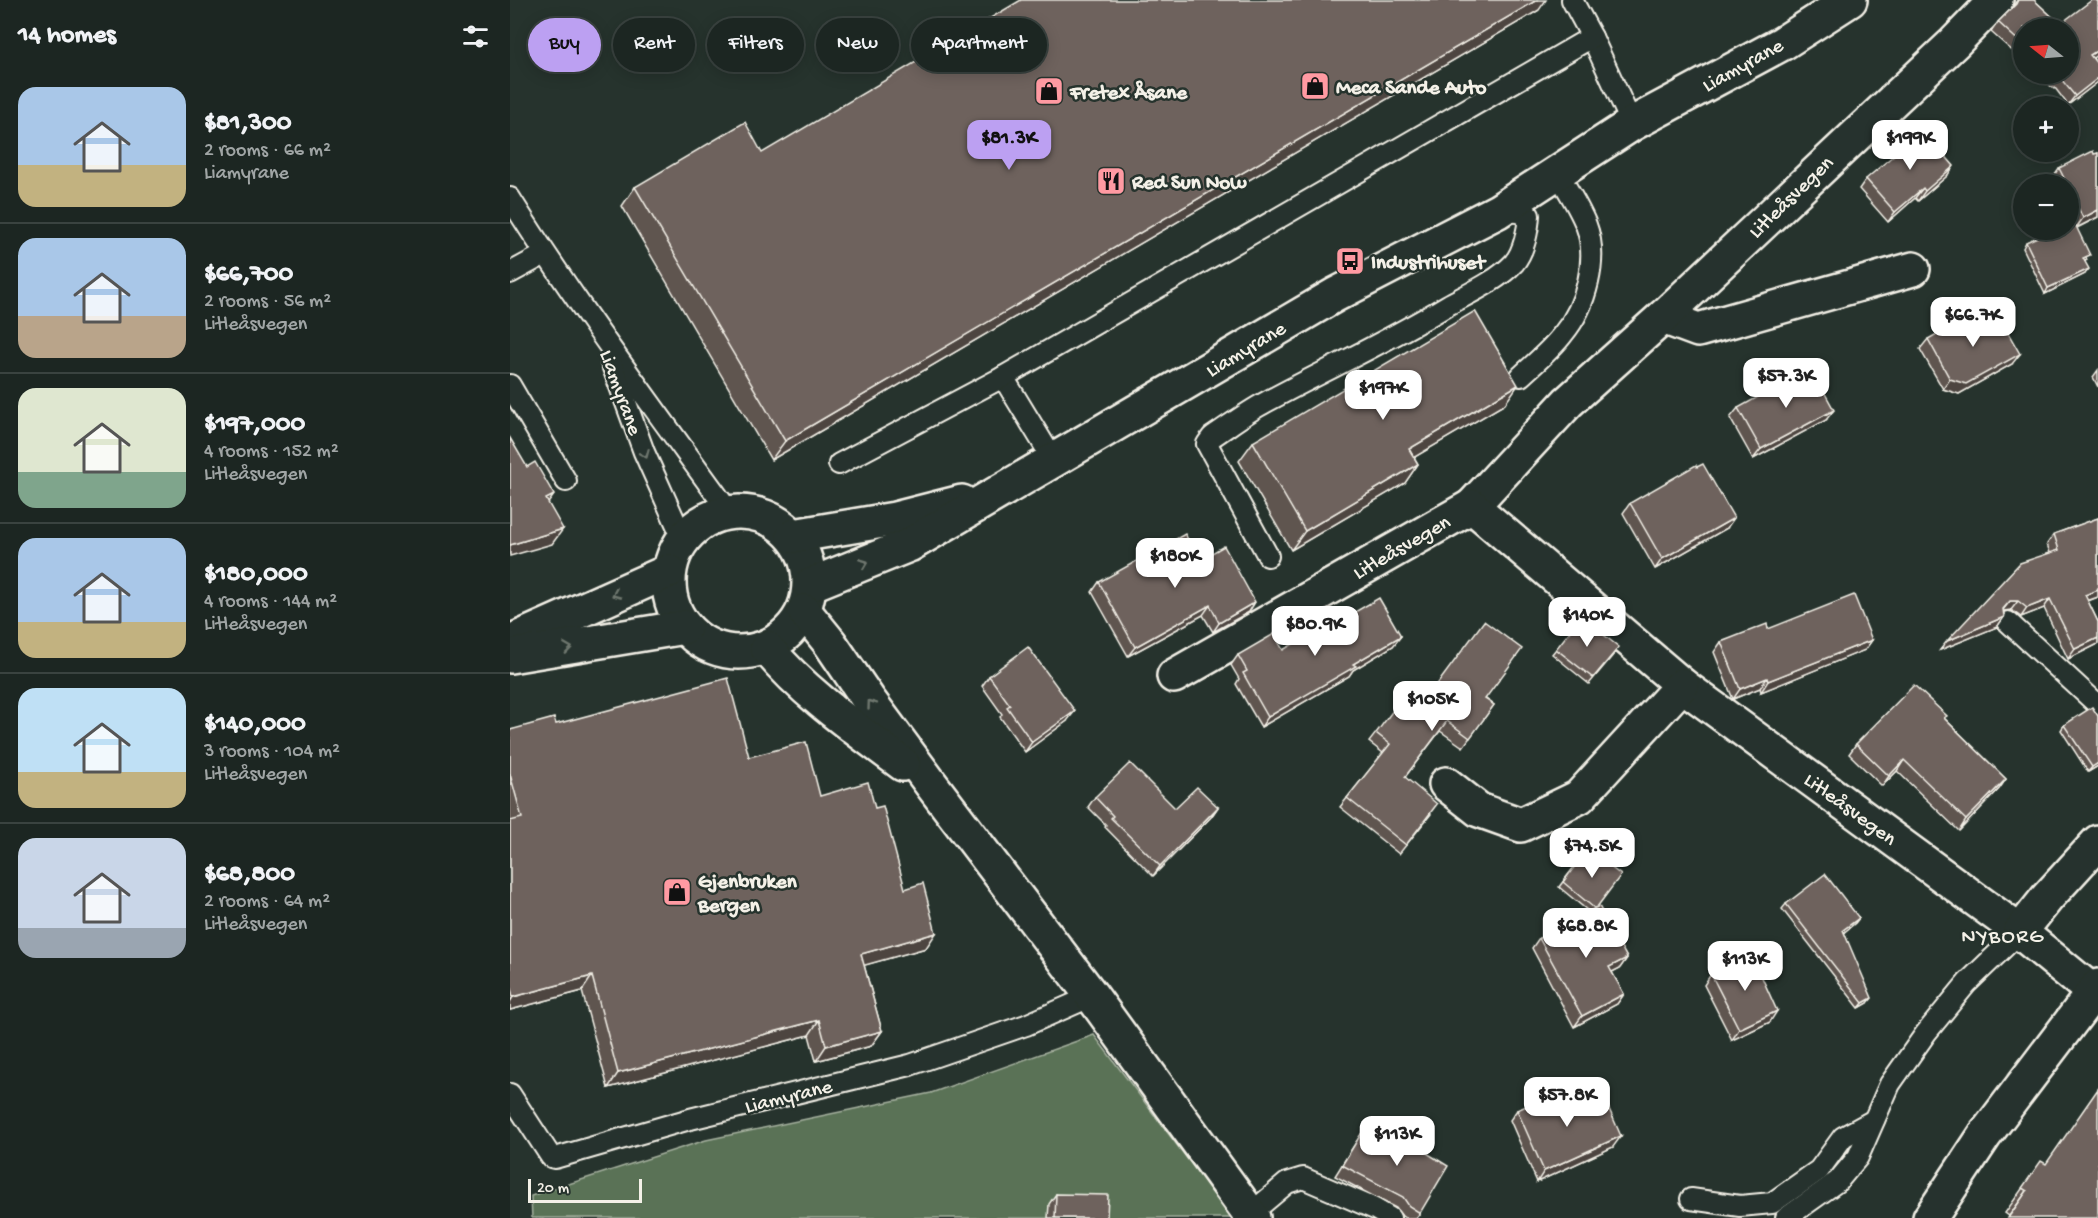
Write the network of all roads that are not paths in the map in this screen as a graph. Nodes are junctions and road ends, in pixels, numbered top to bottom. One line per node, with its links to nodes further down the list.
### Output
1 (1572, 0): 4 (lane)
2 (1850, 0): 5 (street, Liamyrane)
3 (1996, 0): 12 (street, Litleåsvegen)
4 (1592, 38): 5 (lane); 15 (lane)
5 (1632, 124): 6 (street, Liamyrane)
6 (1557, 172): 8 (street, Liamyrane); 14 (lane)
7 (510, 198): 9 (lane)
8 (1498, 211): 17 (street, Liamyrane); 25 (lane)
9 (544, 254): 11 (lane); 13 (lane)
10 (1912, 269): 12 (street)
11 (510, 273)
12 (1663, 317): 21 (street, Litleåsvegen)
13 (603, 340): 22 (lane, Liamyrane); 24 (lane, Liamyrane, one-way to 24)
14 (1521, 376)
15 (1003, 377): 17 (lane); 18 (lane)
16 (510, 385): 19 (lane)
17 (1054, 461): 20 (street, Liamyrane)
18 (839, 464)
19 (566, 481)
20 (997, 494): 23 (street, Liamyrane); 27 (street, Liamyrane, one-way to 20)
21 (1472, 506): 33 (street, Litleåsvegen); 34 (street, Litleåsvegen)
22 (729, 512): 23 (street); 24 (street)
23 (793, 536): 27 (street)
24 (683, 539): 26 (street)
25 (1268, 556)
26 (669, 572): 29 (street); 30 (street, one-way to 30)
27 (807, 598): 31 (street); 36 (street, one-way to 27)
28 (2008, 622): 35 (lane)
29 (685, 627): 31 (street); 32 (street, one-way to 29)
30 (510, 642)
31 (766, 648): 36 (street)
32 (510, 656)
33 (1174, 676)
34 (1682, 685): 37 (street); 39 (street, Litleåsvegen)
35 (2098, 705)
36 (931, 784): 41 (street)
37 (1446, 784)
38 (2098, 842): 39 (street)
39 (2020, 932): 40 (street, Litleåsvegen); 43 (lane)
40 (2096, 992): 48 (street, Litleåsvegen)
41 (1092, 996): 42 (lane, Liamyrane); 45 (street)
42 (510, 1094)
43 (1874, 1120): 44 (lane); 47 (lane)
44 (1691, 1199)
45 (1251, 1216): 46 (lane)
46 (1390, 1218)
47 (1786, 1218)
48 (1930, 1218)

